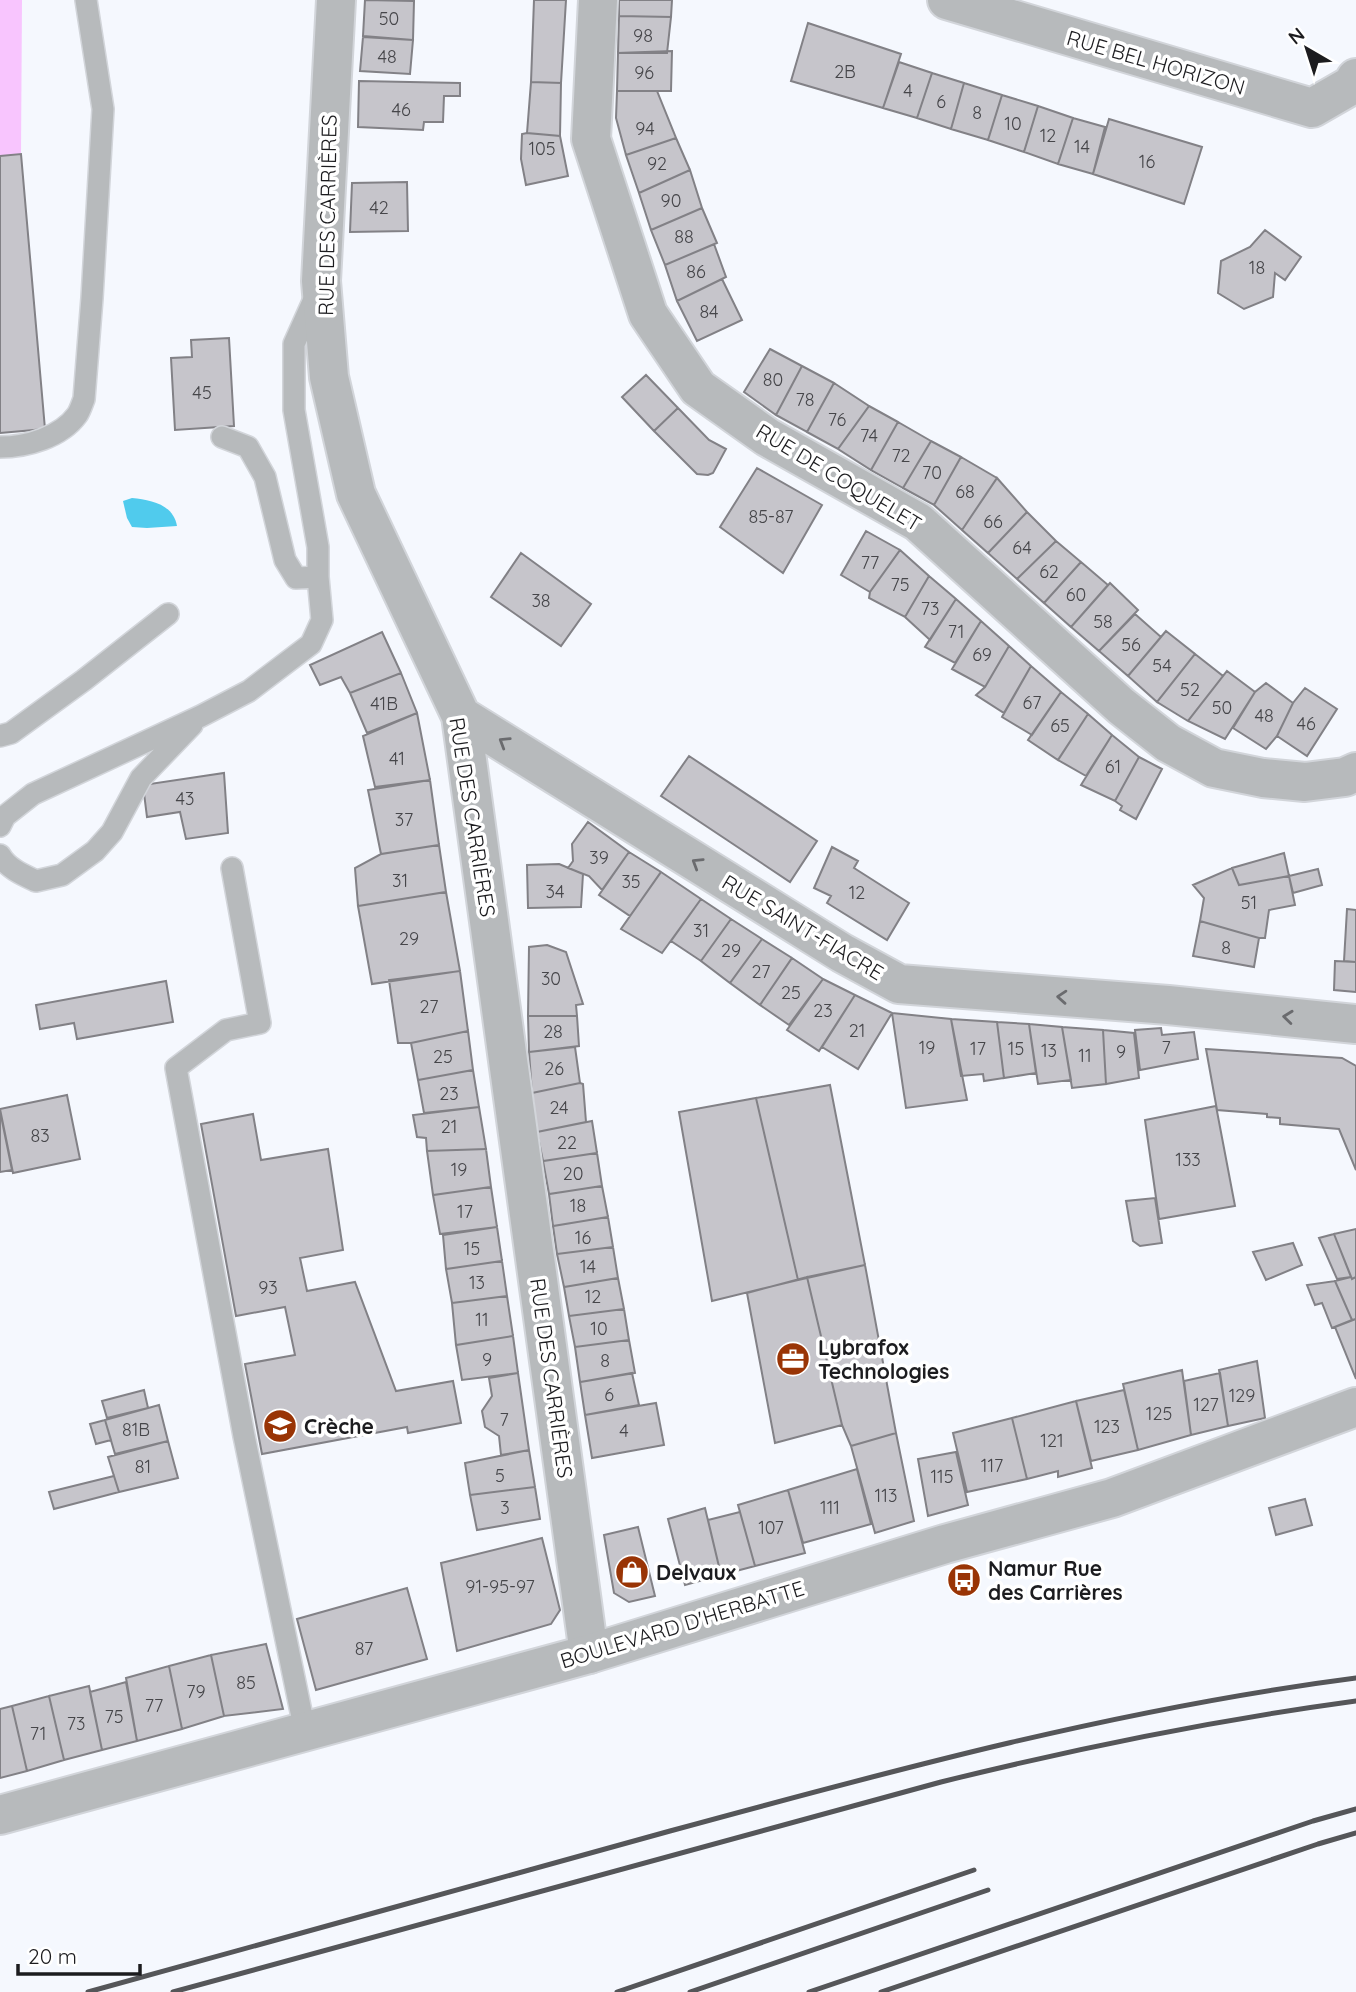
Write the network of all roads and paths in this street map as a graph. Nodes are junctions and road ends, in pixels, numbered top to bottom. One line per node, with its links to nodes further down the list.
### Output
1 (86, 0): 8 (lane)
2 (336, 0): 6 (street, RUE DES CARRIÈRES)
3 (598, 0): 14 (street, RUE DE COQUELET)
4 (947, 0): 5 (street, RUE BEL HORIZON)
5 (1356, 78)
6 (321, 281): 9 (lane); 12 (street, RUE DES CARRIÈRES)
7 (222, 437): 9 (lane)
8 (0, 447)
9 (318, 577): 11 (lane)
10 (168, 614): 13 (lane)
11 (201, 716): 15 (lane); 16 (lane)
12 (461, 716): 18 (street, RUE SAINT-FIACRE, one-way to 12); 20 (street, RUE DES CARRIÈRES)
13 (0, 736)
14 (1356, 772)
15 (0, 826)
16 (0, 855)
17 (232, 868): 21 (lane)
18 (1356, 1024)
19 (1356, 1407): 20 (street, BOULEVARD D'HERBATTE)
20 (589, 1654): 21 (street, BOULEVARD D'HERBATTE)
21 (305, 1731): 22 (street, BOULEVARD D'HERBATTE)
22 (0, 1815)

